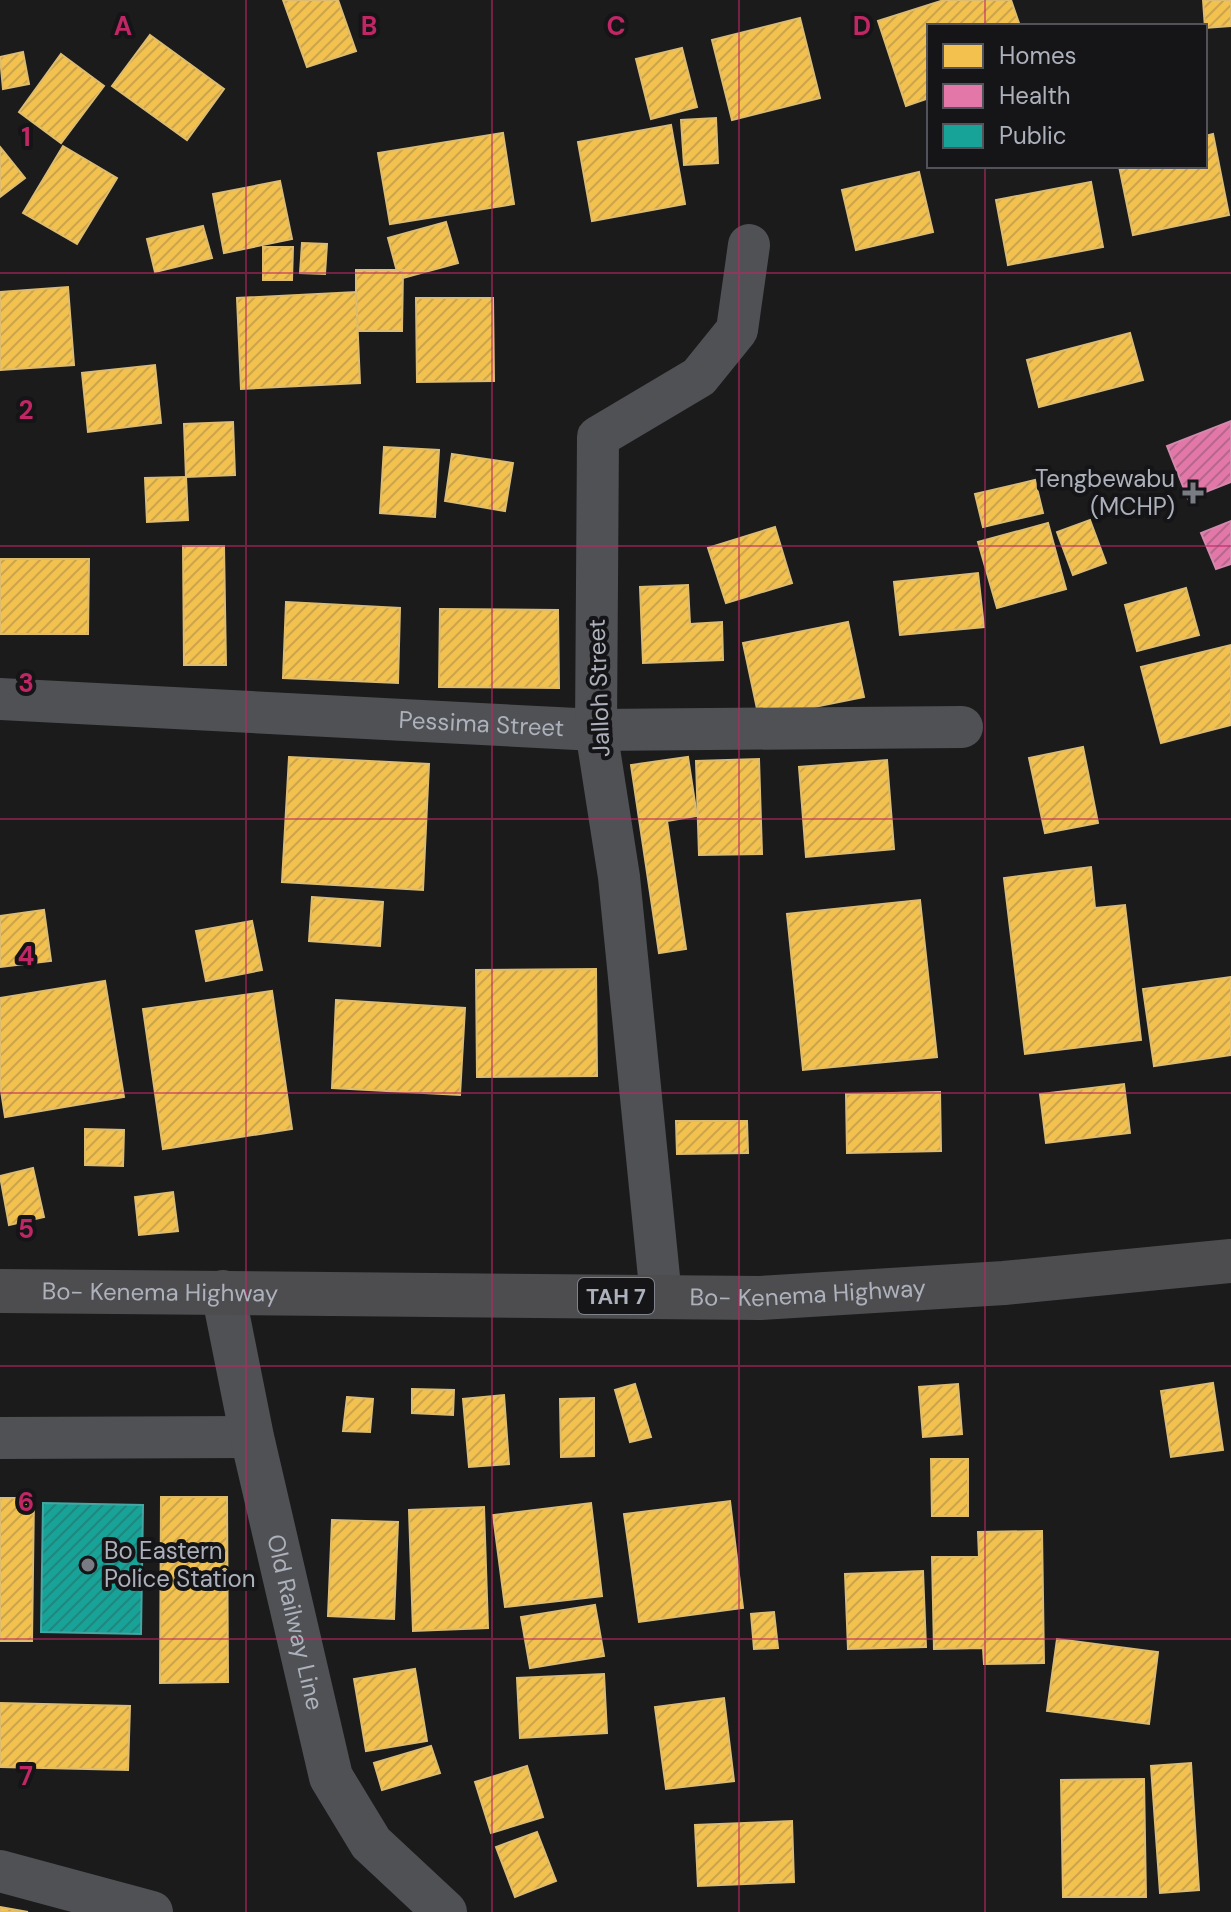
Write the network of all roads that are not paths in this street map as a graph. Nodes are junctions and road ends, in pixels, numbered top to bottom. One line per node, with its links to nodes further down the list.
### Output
1 (749, 245): 4 (street, Jalloh Street)
2 (0, 699): 4 (street, Pessima Street)
3 (962, 727): 4 (street, Pessima Street)
4 (596, 730): 8 (street, Jalloh Street)
5 (1231, 1261): 8 (highway, Bo- Kenema Highway / TAH 7)
6 (0, 1291): 7 (highway, Bo- Kenema Highway / TAH 7)
7 (223, 1292): 8 (highway, Bo- Kenema Highway / TAH 7); 9 (street, Old Railway Line)
8 (661, 1297)
9 (252, 1437): 10 (street); 13 (street, Old Railway Line)
10 (0, 1438)
11 (0, 1871): 12 (street)
12 (152, 1912)
13 (445, 1912)

